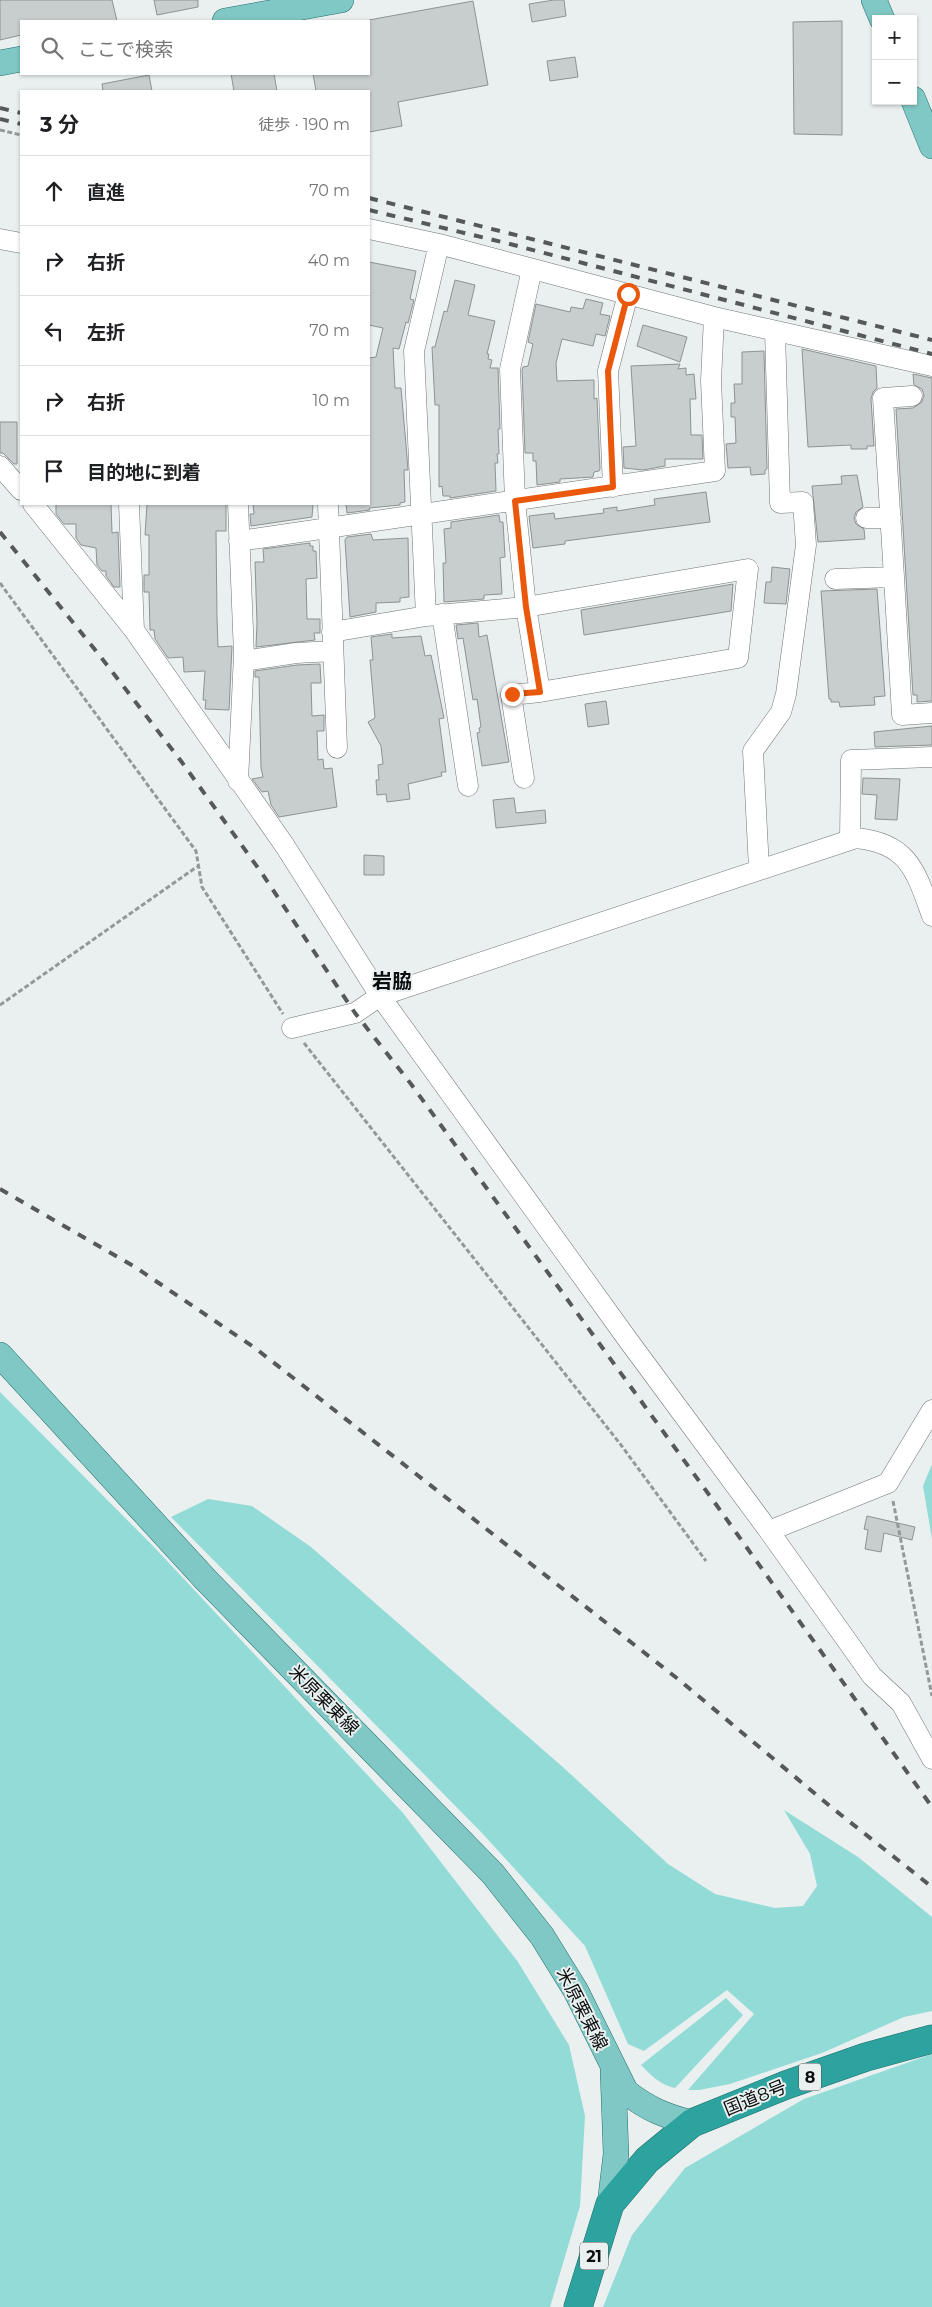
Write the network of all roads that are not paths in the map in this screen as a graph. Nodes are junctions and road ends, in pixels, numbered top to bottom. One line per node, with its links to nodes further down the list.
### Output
1 (341, 0): 4 (main road)
2 (874, 0): 3 (main road)
3 (880, 15)
4 (231, 20)
5 (20, 59): 6 (main road)
6 (0, 63)
7 (915, 105): 8 (main road)
8 (932, 146)
9 (370, 229): 12 (street)
10 (0, 239): 11 (street)
11 (20, 244)
12 (439, 244): 13 (street); 27 (street)
13 (532, 269): 14 (street); 22 (street)
14 (628, 294): 15 (street); 20 (street)
15 (714, 317): 16 (street); 20 (street)
16 (775, 332): 17 (street); 47 (street)
17 (932, 366)
18 (912, 396): 29 (street)
19 (0, 466): 21 (street)
20 (613, 487): 22 (street)
21 (20, 489)
22 (515, 501): 27 (street); 34 (street)
23 (34, 505): 36 (street)
24 (129, 505): 36 (street)
25 (238, 505): 31 (street)
26 (328, 505): 30 (street)
27 (422, 515): 30 (street); 35 (street)
28 (866, 518): 29 (street)
29 (891, 518): 32 (street)
30 (329, 528): 31 (street); 37 (street)
31 (239, 541): 38 (street)
32 (894, 577): 33 (street); 40 (street)
33 (835, 580)
34 (526, 607): 35 (street); 39 (street); 39 (street)
35 (434, 615): 37 (street); 45 (street)
36 (134, 630): 44 (street)
37 (333, 642): 38 (street); 41 (street)
38 (244, 661): 44 (street)
39 (540, 692): 43 (street)
40 (932, 713)
41 (337, 748)
42 (932, 756): 46 (street)
43 (524, 778)
44 (238, 781): 49 (street)
45 (468, 786)
46 (850, 840): 47 (street); 48 (street)
47 (759, 869): 49 (street)
48 (932, 916)
49 (380, 996): 50 (street); 53 (street)
50 (292, 1028)
51 (0, 1355): 56 (main road, 米原栗東線)
52 (932, 1410): 53 (street)
53 (769, 1531): 54 (street)
54 (932, 1759)
55 (932, 2039): 57 (highway, 国道8号 / 8)
56 (613, 2070): 57 (main road, 米原栗東線); 58 (main road, 米原栗東線)
57 (692, 2123): 58 (highway, 国道8号 / 8)
58 (610, 2204): 59 (highway, 21)
59 (578, 2307)

